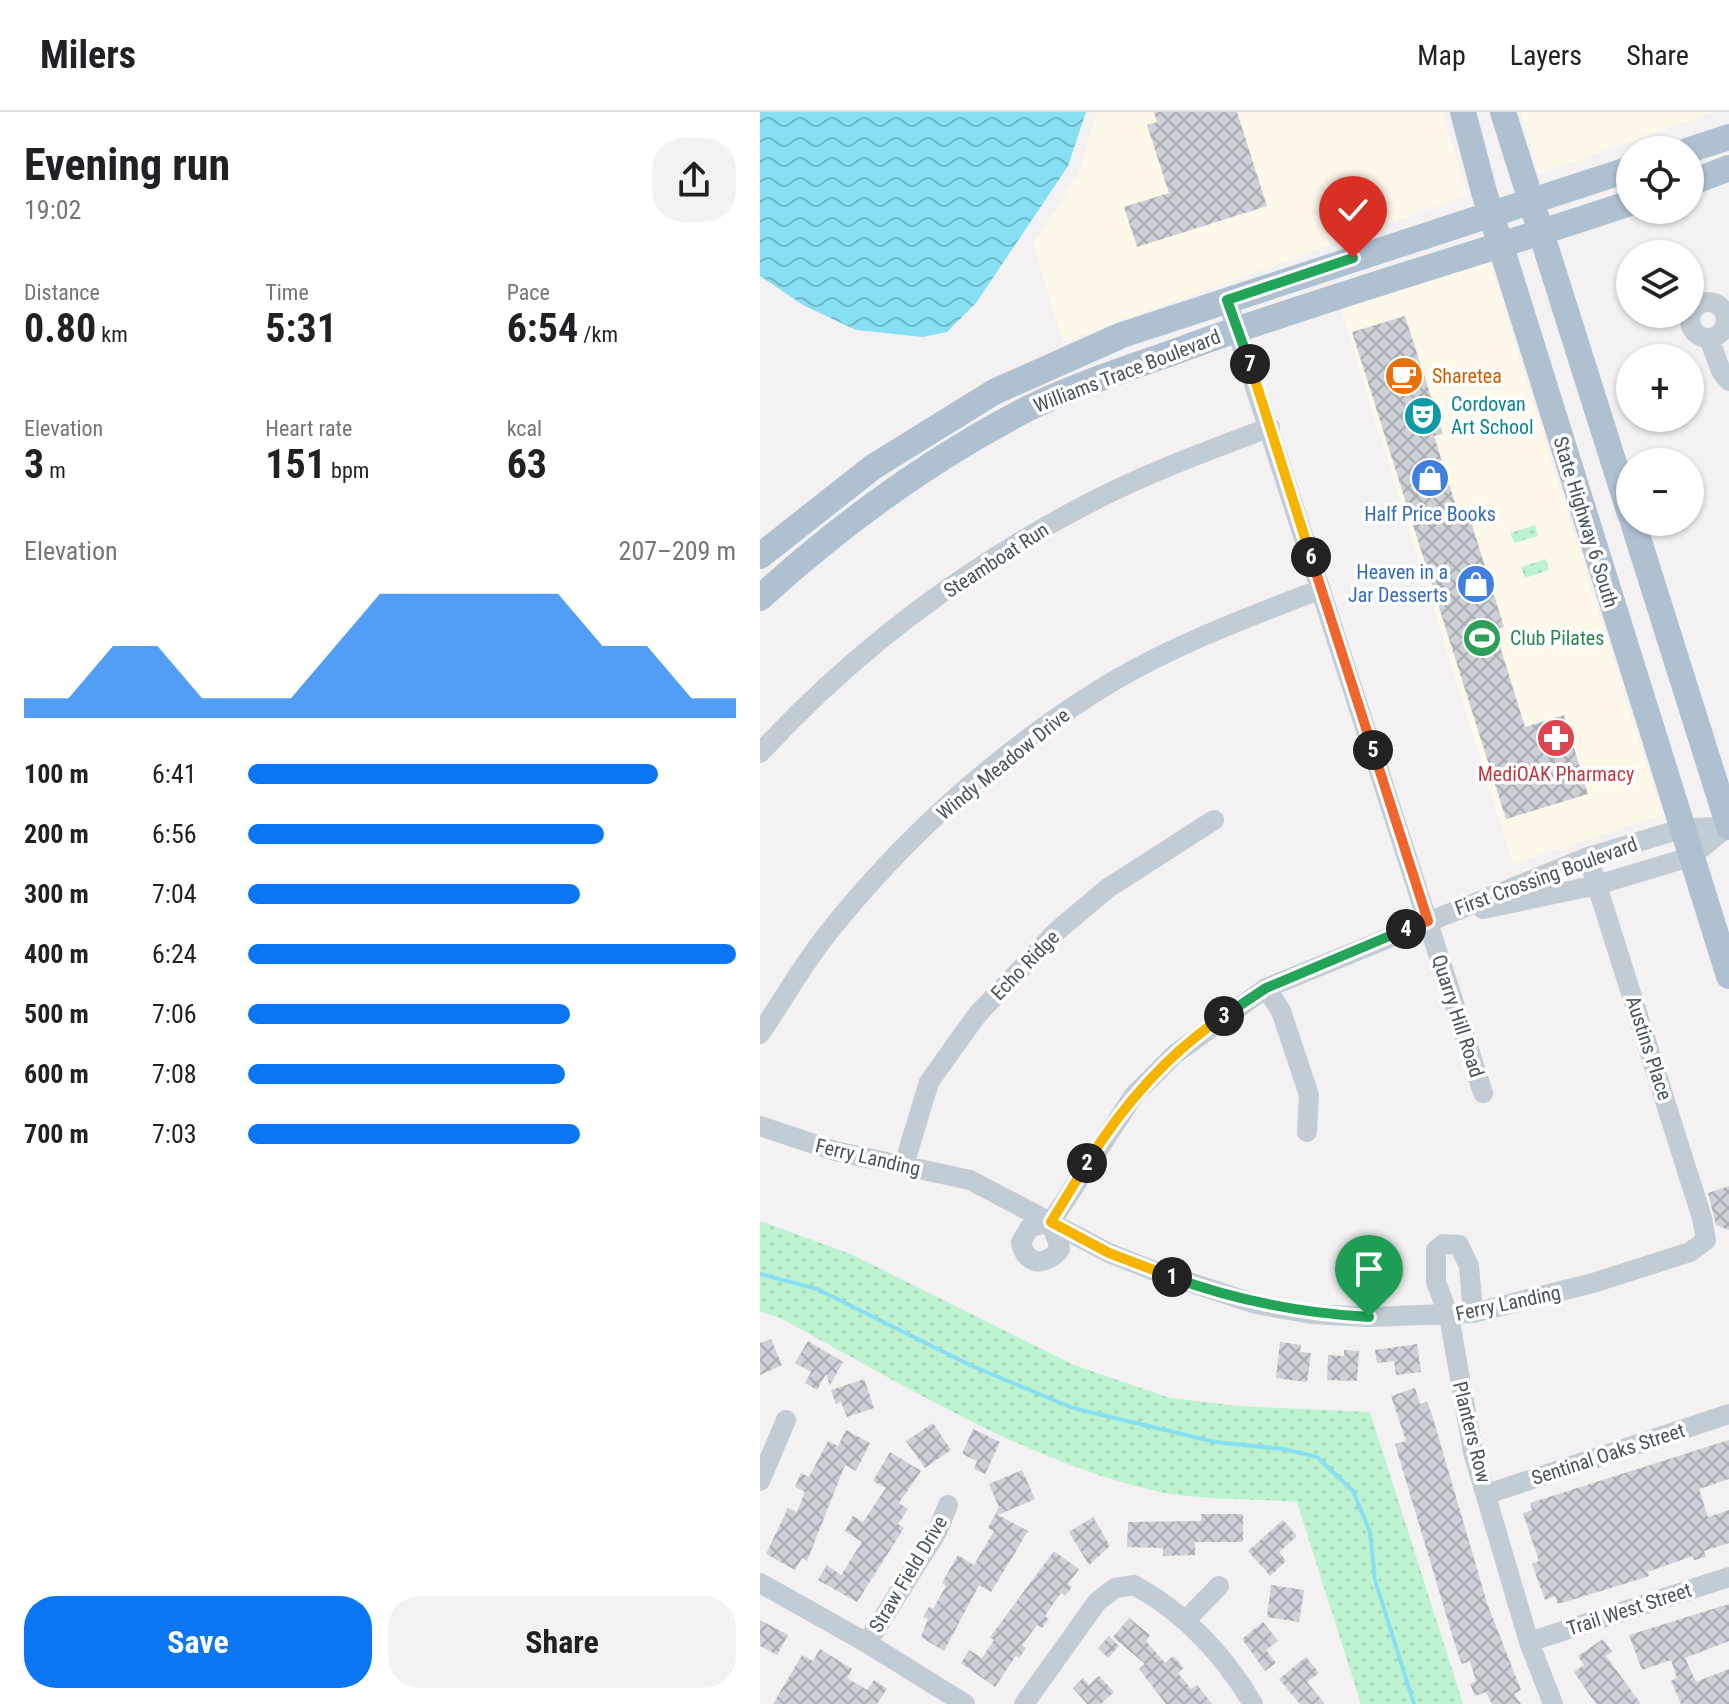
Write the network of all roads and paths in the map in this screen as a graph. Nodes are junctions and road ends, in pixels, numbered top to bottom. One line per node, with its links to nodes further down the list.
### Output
1 (1463, 112): 10 (main road, State Highway 6 South)
2 (1503, 112): 8 (main road)
3 (1729, 137): 4 (main road)
4 (1704, 145)
5 (1729, 168): 7 (main road)
6 (1616, 173): 8 (main road, Williams Trace Boulevard)
7 (1704, 178)
8 (1530, 200): 10 (main road, Williams Trace Boulevard); 11 (main road)
9 (1616, 208): 11 (main road, Williams Trace Boulevard)
10 (1491, 212): 12 (main road, State Highway 6 South); 13 (main road, Williams Trace Boulevard)
11 (1541, 233): 12 (main road, Williams Trace Boulevard); 18 (main road)
12 (1501, 245): 14 (main road, Williams Trace Boulevard); 20 (main road, State Highway 6 South)
13 (1227, 300): 14 (street, Quarry Hill Road); 22 (main road, Williams Trace Boulevard)
14 (1238, 329): 17 (street, Quarry Hill Road); 24 (main road, Williams Trace Boulevard)
15 (1709, 338): 16 (street)
16 (1729, 381)
17 (1270, 427): 23 (street, Quarry Hill Road); 25 (street, Steamboat Run)
18 (1616, 471)
19 (1616, 524): 20 (main road)
20 (1589, 533): 28 (main road, State Highway 6 South)
21 (1636, 536): 27 (main road)
22 (760, 556)
23 (1321, 589): 32 (street, Quarry Hill Road); 35 (street, Windy Meadow Drive)
24 (760, 598)
25 (760, 753)
26 (1214, 820): 39 (street, Echo Ridge)
27 (1729, 827): 28 (street, First Crossing Boulevard); 30 (street, First Crossing Boulevard)
28 (1681, 829): 29 (street, First Crossing Boulevard); 30 (main road, State Highway 6 South)
29 (1588, 857): 31 (street, Austins Place); 32 (street, First Crossing Boulevard)
30 (1690, 857): 31 (street, First Crossing Boulevard); 33 (main road, State Highway 6 South)
31 (1597, 885): 32 (street, First Crossing Boulevard); 41 (street, Austins Place)
32 (1428, 921): 34 (street, First Crossing Boulevard); 36 (street, Quarry Hill Road)
33 (1729, 976)
34 (1266, 988): 38 (street); 40 (street, First Crossing Boulevard)
35 (760, 1034)
36 (1483, 1093)
37 (760, 1126): 39 (street, Ferry Landing)
38 (1307, 1132)
39 (904, 1165): 40 (street, Ferry Landing)
40 (1051, 1222): 43 (street, Ferry Landing)
41 (1706, 1240): 42 (street, Ferry Landing)
42 (1473, 1313): 43 (street, Ferry Landing); 43 (street, Planters Row)
43 (1449, 1316): 47 (street, Planters Row)
44 (1729, 1414): 47 (street, Sentinal Oaks Street)
45 (786, 1420): 46 (street)
46 (760, 1481)
47 (1487, 1494): 53 (street, Planters Row)
48 (948, 1505): 54 (street, Straw Field Drive)
49 (1729, 1577): 53 (street, Trail West Street)
50 (760, 1583): 54 (street)
51 (1219, 1586): 52 (street)
52 (1185, 1621): 56 (street); 57 (street)
53 (1529, 1642): 58 (street, Planters Row)
54 (867, 1643): 55 (street)
55 (965, 1704)
56 (1024, 1704)
57 (1253, 1704)
58 (1553, 1704)

